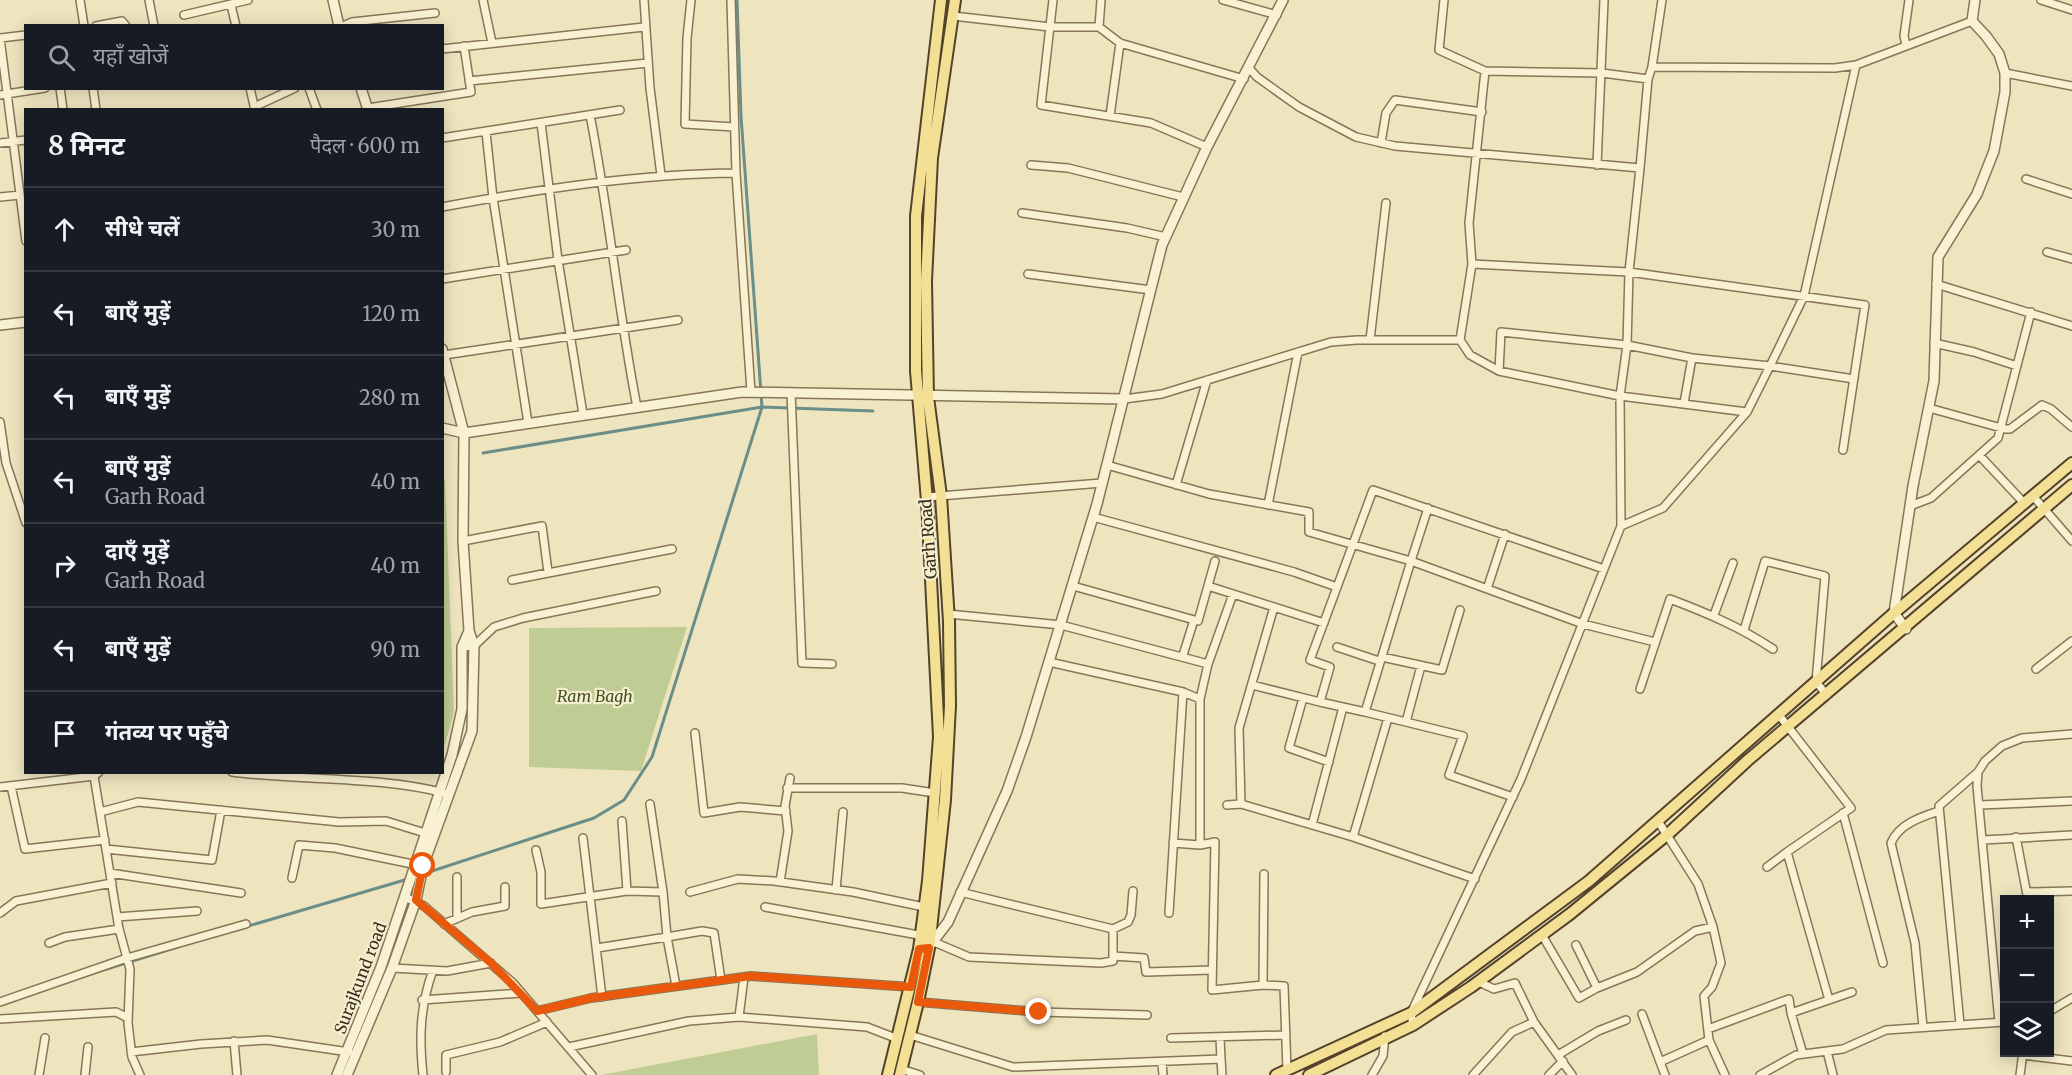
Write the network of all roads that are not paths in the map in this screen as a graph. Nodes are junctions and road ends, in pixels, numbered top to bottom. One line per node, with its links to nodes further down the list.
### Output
1 (81, 0): 31 (street)
2 (149, 0): 34 (street)
3 (248, 0): 23 (street)
4 (333, 0): 36 (street)
5 (483, 0): 43 (street)
6 (644, 0): 38 (street)
7 (691, 0): 78 (street)
8 (730, 0): 78 (street)
9 (941, 0): 26 (main road, Garh Road)
10 (954, 0): 29 (main road, Garh Road)
11 (1053, 0): 39 (street)
12 (1101, 0): 40 (street)
13 (1223, 0): 28 (street)
14 (1283, 0): 28 (street)
15 (1444, 0): 52 (street)
16 (1604, 0): 53 (street)
17 (1662, 0): 50 (street)
18 (1909, 0): 45 (street)
19 (1975, 0): 30 (street)
20 (2041, 0): 24 (street)
21 (2070, 0): 24 (street)
22 (216, 4): 23 (street); 27 (street)
23 (231, 5): 35 (street)
24 (2070, 9)
25 (435, 13): 37 (street)
26 (940, 14): 29 (main road); 103 (main road, Garh Road)
27 (184, 15)
28 (1277, 15): 51 (street)
29 (953, 16): 39 (street); 103 (main road, Garh Road)
30 (1972, 21): 45 (street); 54 (street)
31 (84, 24)
32 (106, 24): 33 (street)
33 (124, 24)
34 (154, 24)
35 (236, 24)
36 (340, 24)
37 (346, 24)
38 (644, 27): 43 (street); 48 (street)
39 (1050, 27): 40 (street); 76 (street)
40 (1099, 27): 44 (street)
41 (24, 34): 42 (street)
42 (0, 38): 66 (street)
43 (492, 43): 46 (street)
44 (1120, 43): 55 (street); 76 (street)
45 (1906, 45): 49 (street)
46 (464, 46): 47 (street); 57 (street)
47 (444, 49)
48 (648, 63): 57 (street); 91 (street)
49 (1856, 65): 50 (street); 118 (street)
50 (1652, 67): 56 (street)
51 (1250, 68): 55 (street); 84 (street)
52 (1485, 71): 53 (street); 74 (street)
53 (1602, 73): 56 (street); 88 (street)
54 (2005, 73): 58 (street); 116 (street)
55 (1244, 79): 85 (street)
56 (1648, 79): 89 (street)
57 (469, 81): 72 (street)
58 (2072, 86)
59 (31, 90): 66 (street)
60 (60, 90): 67 (street)
61 (93, 90): 68 (street)
62 (250, 90): 69 (street)
63 (291, 90): 69 (street)
64 (310, 90): 70 (street)
65 (362, 90): 71 (street)
66 (4, 94): 82 (street)
67 (63, 108)
68 (96, 108)
69 (254, 108)
70 (316, 108)
71 (368, 108)
72 (374, 108)
73 (620, 110): 75 (street)
74 (1482, 112): 84 (street); 86 (street)
75 (590, 115): 77 (street); 93 (street)
76 (1110, 116): 85 (street)
77 (541, 123): 79 (street); 94 (street)
78 (734, 127): 90 (street)
79 (486, 132): 80 (street); 99 (street)
80 (444, 138)
81 (24, 140): 82 (street)
82 (14, 141): 83 (street); 96 (street)
83 (0, 143)
84 (1381, 143): 86 (street)
85 (1207, 147): 98 (street)
86 (1478, 153): 88 (street); 111 (street)
87 (1031, 165): 98 (street)
88 (1597, 165): 89 (street)
89 (1640, 168): 113 (street)
90 (736, 173): 91 (street); 140 (street)
91 (661, 175): 93 (street)
92 (2026, 178): 95 (street)
93 (603, 181): 94 (street); 107 (street)
94 (550, 189): 99 (street); 110 (street)
95 (2072, 194)
96 (20, 195): 97 (street); 104 (street)
97 (0, 197)
98 (1183, 197): 105 (street)
99 (494, 198): 101 (street); 112 (street)
100 (1386, 203): 126 (street)
101 (444, 207)
102 (1022, 213): 105 (street)
103 (922, 216): 143 (main road, Garh Road)
104 (24, 226)
105 (1166, 237): 117 (street)
106 (626, 250): 107 (street)
107 (610, 252): 110 (street); 124 (street)
108 (2048, 252): 109 (street)
109 (2072, 259)
110 (558, 260): 112 (street); 125 (street)
111 (1472, 264): 113 (street); 127 (street)
112 (505, 268): 115 (street); 129 (street)
113 (1629, 272): 118 (street); 130 (street)
114 (1028, 274): 117 (street)
115 (444, 279)
116 (1936, 284): 119 (street); 128 (street)
117 (1151, 290): 144 (street)
118 (1804, 296): 135 (street); 138 (street)
119 (2031, 312): 123 (street); 136 (street)
120 (678, 320): 124 (street)
121 (24, 322): 122 (street)
122 (0, 325)
123 (2072, 326)
124 (621, 328): 125 (street); 146 (street)
125 (572, 336): 129 (street); 149 (street)
126 (1370, 340): 127 (street); 132 (street)
127 (1460, 340): 137 (street)
128 (1934, 343): 136 (street); 147 (street)
129 (518, 344): 131 (street); 151 (street)
130 (1627, 345): 134 (street); 137 (street); 142 (street)
131 (444, 352)
132 (1298, 352): 139 (street); 167 (street)
133 (444, 356): 155 (street)
134 (1692, 358): 135 (street); 145 (street)
135 (1770, 366): 138 (street); 148 (street)
136 (2018, 366): 154 (street)
137 (1499, 371): 142 (street)
138 (1854, 379): 156 (street)
139 (1207, 380): 144 (street); 161 (street)
140 (751, 392): 141 (street); 146 (street)
141 (791, 392): 143 (street); 212 (street)
142 (1620, 396): 145 (street); 173 (street)
143 (922, 397): 144 (street); 164 (main road, Garh Road); 165 (main road, Garh Road)
144 (1124, 399): 159 (street)
145 (1684, 403): 148 (street)
146 (637, 407): 149 (street)
147 (1929, 408): 154 (street); 168 (street)
148 (1747, 412): 173 (street)
149 (583, 414): 151 (street)
150 (0, 422): 171 (street)
151 (528, 423): 155 (street)
152 (2072, 428): 154 (street)
153 (444, 429): 155 (street)
154 (2001, 429): 157 (street)
155 (464, 434): 176 (street)
156 (1843, 450)
157 (1980, 456): 166 (street); 168 (street)
158 (2072, 463): 163 (main road)
159 (1107, 465): 160 (street); 161 (street)
160 (1102, 483): 164 (street); 172 (street)
161 (1176, 485): 167 (street)
162 (2072, 485): 170 (main road)
163 (2033, 495): 166 (main road); 170 (street)
164 (941, 496): 165 (street); 194 (main road, Garh Road)
165 (927, 497): 218 (main road, Garh Road)
166 (2024, 503): 193 (main road)
167 (1268, 505): 177 (street)
168 (1910, 506): 193 (street)
169 (1428, 508): 174 (street); 177 (street); 180 (street)
170 (2045, 509): 175 (street); 200 (main road)
171 (24, 517)
172 (1093, 517): 185 (street); 187 (street)
173 (1621, 526): 182 (street)
174 (1504, 534): 182 (street); 188 (street)
175 (2072, 541)
176 (463, 542): 183 (street); 202 (street)
177 (1353, 544): 180 (street); 187 (street)
178 (672, 549): 183 (street)
179 (1215, 561): 186 (street)
180 (1411, 561): 188 (street); 210 (street)
181 (1732, 563): 195 (street)
182 (1604, 569): 198 (street)
183 (548, 572): 184 (street)
184 (512, 579)
185 (1073, 586): 196 (street); 199 (street)
186 (1208, 586): 190 (street); 196 (street)
187 (1337, 587): 197 (street)
188 (1487, 589): 198 (street)
189 (656, 591): 205 (street)
190 (1233, 594): 191 (street); 213 (street)
191 (1274, 607): 197 (street); 217 (street)
192 (1460, 610): 214 (street)
193 (1894, 613): 200 (street); 216 (main road)
194 (948, 614): 199 (street); 219 (main road, Garh Road)
195 (1714, 615): 201 (street); 204 (street)
196 (1198, 621): 209 (street)
197 (1324, 623): 225 (street)
198 (1583, 624): 204 (street); 246 (street)
199 (1061, 625): 209 (street); 211 (street)
200 (1906, 629): 222 (main road)
201 (1744, 630): 208 (street); 216 (street)
202 (469, 631): 205 (street); 206 (street)
203 (2072, 641): 215 (street)
204 (1655, 642): 220 (street)
205 (474, 646): 206 (street); 245 (street)
206 (462, 647): 243 (street)
207 (1338, 647): 210 (street)
208 (1773, 649)
209 (1183, 655): 213 (street)
210 (1382, 657): 214 (street); 227 (street)
211 (1049, 662): 221 (street); 291 (street)
212 (832, 664)
213 (1208, 664): 224 (street)
214 (1422, 666): 230 (street)
215 (2036, 669)
216 (1816, 682): 222 (street); 228 (main road)
217 (1252, 686): 223 (street); 249 (street)
218 (938, 689): 219 (main road); 233 (main road, Garh Road)
219 (950, 689): 233 (main road, Garh Road)
220 (1640, 689)
221 (1183, 692): 224 (street); 270 (street)
222 (1827, 695): 231 (main road)
223 (1303, 698): 225 (street); 235 (street)
224 (1200, 699): 271 (street)
225 (1320, 702): 226 (street)
226 (1343, 707): 227 (street); 235 (street)
227 (1365, 712): 229 (street)
228 (1779, 714): 231 (street); 259 (main road)
229 (1388, 718): 230 (street); 265 (street)
230 (1406, 722): 246 (street)
231 (1790, 727): 257 (street); 263 (main road)
232 (695, 733): 253 (street)
233 (944, 734): 244 (main road, Garh Road); 260 (main road, Garh Road)
234 (2072, 734): 236 (street)
235 (1329, 762): 261 (street)
236 (1978, 772): 251 (street); 254 (street)
237 (97, 774): 240 (street); 255 (street)
238 (249, 774): 243 (street)
239 (790, 778): 242 (street)
240 (11, 786): 241 (street); 268 (street)
241 (0, 787)
242 (787, 788): 244 (street); 253 (street)
243 (439, 792): 245 (street); 262 (street)
244 (934, 793): 260 (main road, Garh Road)
245 (450, 794): 275 (street)
246 (1513, 796): 281 (street)
247 (2072, 801): 251 (street)
248 (650, 804): 289 (street)
249 (1241, 804): 250 (street); 261 (street)
250 (1227, 805)
251 (1980, 806): 269 (street)
252 (221, 810): 255 (street); 262 (street); 272 (street)
253 (786, 811): 282 (street)
254 (1939, 811): 353 (street); 354 (street)
255 (100, 812): 268 (street)
256 (843, 812): 285 (street)
257 (1843, 813): 274 (street); 320 (street)
258 (622, 821): 286 (street)
259 (1658, 821): 263 (street); 310 (main road)
260 (937, 822): 298 (main road, Garh Road); 313 (main road, Garh Road)
261 (1312, 825): 265 (street)
262 (425, 833): 275 (street)
263 (1668, 834): 307 (street); 312 (main road)
264 (2072, 835): 266 (street)
265 (1353, 837): 281 (street)
266 (2016, 837): 269 (street); 294 (street)
267 (583, 838): 296 (street)
268 (105, 840): 272 (street)
269 (1983, 840): 339 (street)
270 (1173, 843): 271 (street); 302 (street)
271 (1200, 846): 323 (street)
272 (106, 849): 277 (street)
273 (536, 850): 296 (street)
274 (1787, 852): 276 (street); 336 (street)
275 (420, 867): 280 (street); 293 (street, Surajkund road); 297 (street)
276 (1767, 867)
277 (110, 873): 283 (street); 292 (street)
278 (1264, 874): 327 (street)
279 (457, 877): 304 (street)
280 (292, 878)
281 (1475, 879): 348 (street)
282 (780, 882): 285 (street); 290 (street)
283 (112, 883): 301 (street); 303 (street)
284 (505, 887): 304 (street)
285 (836, 890): 298 (street)
286 (627, 891): 289 (street); 296 (street)
287 (1133, 891): 308 (street)
288 (2072, 891): 295 (street)
289 (663, 892): 311 (street)
290 (690, 892)
291 (960, 892): 308 (street); 313 (street)
292 (241, 893)
293 (406, 894): 297 (street); 370 (street, Surajkund road)
294 (2028, 895)
295 (2037, 895)
296 (590, 897): 316 (street)
297 (416, 900): 306 (street); 321 (street)
298 (924, 907): 313 (main road, Garh Road)
299 (765, 908): 313 (street)
300 (197, 911): 303 (street)
301 (0, 913)
302 (1169, 913)
303 (117, 917): 309 (street)
304 (457, 918): 306 (street)
305 (246, 924): 318 (street)
306 (444, 924): 319 (street)
307 (1713, 927): 330 (street); 356 (street)
308 (1113, 928): 317 (street)
309 (119, 929): 314 (street); 318 (street)
310 (1524, 930): 312 (main road); 348 (main road)
311 (668, 937): 316 (street); 325 (street); 328 (street)
312 (1537, 938): 326 (main road); 330 (street)
313 (926, 942): 317 (street); 329 (main road, Garh Road); 338 (main road, Garh Road)
314 (49, 943)
315 (1576, 945): 330 (street)
316 (597, 948): 333 (street)
317 (1113, 956): 323 (street)
318 (128, 959): 337 (street); 346 (street)
319 (491, 963): 322 (street); 332 (street)
320 (1883, 963)
321 (392, 968): 322 (street); 370 (street)
322 (433, 970): 335 (street)
323 (1212, 970): 327 (street)
324 (744, 977): 325 (street); 329 (street); 345 (street)
325 (721, 980): 328 (street)
326 (1479, 982): 348 (main road); 351 (street)
327 (1263, 985): 358 (street)
328 (676, 986): 333 (street)
329 (911, 987): 362 (main road, Garh Road)
330 (1597, 988)
331 (1852, 992): 336 (street)
332 (521, 993): 335 (street); 341 (street)
333 (602, 997): 341 (street)
334 (2072, 999): 340 (street)
335 (422, 1000): 389 (street)
336 (1829, 1000): 342 (street)
337 (0, 1002)
338 (918, 1002): 344 (street); 357 (main road, Garh Road)
339 (2000, 1003)
340 (2054, 1008)
341 (537, 1011): 350 (street)
342 (1791, 1013): 356 (street); 371 (street)
343 (1642, 1014): 376 (street)
344 (1148, 1015)
345 (739, 1017): 362 (street); 367 (street)
346 (128, 1018): 347 (street); 369 (street)
347 (0, 1019)
348 (1412, 1019): 355 (main road); 363 (main road)
349 (1626, 1020): 374 (street)
350 (548, 1022): 367 (street); 380 (street)
351 (1534, 1022): 374 (street); 398 (street)
352 (2000, 1022): 353 (street)
353 (1960, 1024): 354 (street)
354 (1923, 1027): 368 (street)
355 (1381, 1028): 363 (street); 379 (main road)
356 (1708, 1029): 364 (street)
357 (910, 1035): 378 (street); 381 (main road, Garh Road)
358 (1286, 1035): 361 (street); 379 (street)
359 (45, 1038): 383 (street)
360 (1171, 1038): 361 (street)
361 (1220, 1038): 375 (street)
362 (898, 1039): 391 (main road, Garh Road)
363 (1386, 1039): 396 (main road); 397 (street)
364 (1709, 1040): 376 (street); 402 (street)
365 (234, 1041): 369 (street); 370 (street); 386 (street)
366 (88, 1047): 384 (street)
367 (569, 1047): 390 (street)
368 (1827, 1051): 371 (street); 403 (street)
369 (131, 1052): 385 (street)
370 (352, 1053): 387 (street, Surajkund road); 388 (street)
371 (1803, 1054): 382 (street)
372 (2023, 1057): 404 (street)
373 (2041, 1057): 377 (street)
374 (1560, 1058): 399 (street); 400 (street)
375 (1221, 1059): 378 (street); 394 (street)
376 (1660, 1062): 401 (street)
377 (2072, 1062)
378 (1162, 1063): 393 (street)
379 (1287, 1070): 395 (main road)
380 (446, 1072)
381 (900, 1072): 392 (street)
382 (1765, 1074)
383 (39, 1075)
384 (85, 1075)
385 (140, 1075)
386 (237, 1075)
387 (337, 1075)
388 (347, 1075)
389 (423, 1075)
390 (592, 1075)
391 (888, 1075)
392 (920, 1075)
393 (1163, 1075)
394 (1222, 1075)
395 (1276, 1075)
396 (1309, 1075)
397 (1372, 1075)
398 (1473, 1075)
399 (1549, 1075)
400 (1572, 1075)
401 (1665, 1075)
402 (1725, 1075)
403 (1833, 1075)
404 (2020, 1075)

